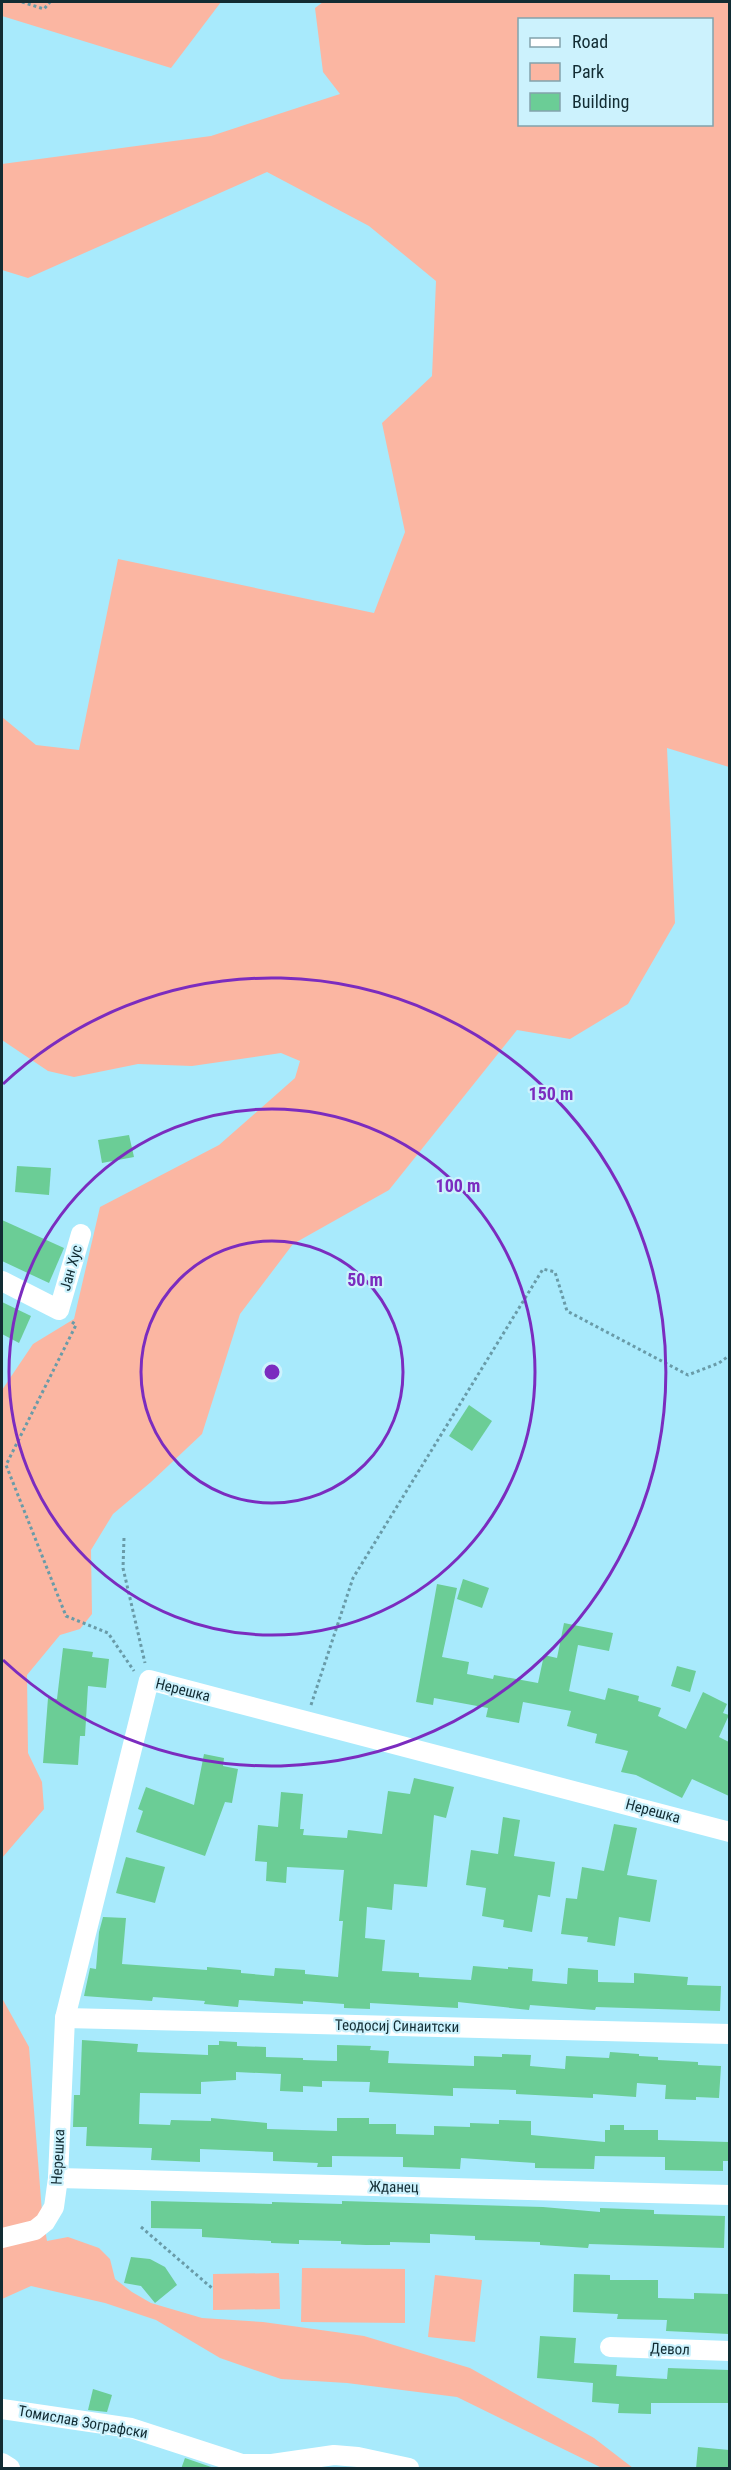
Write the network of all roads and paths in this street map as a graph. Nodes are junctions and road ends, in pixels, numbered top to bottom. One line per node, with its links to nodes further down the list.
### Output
1 (22, 2): 2 (path)
2 (50, 2)
3 (81, 1234): 5 (street, Јан Хус)
4 (2, 1281): 5 (street, Јан Хус)
5 (59, 1310): 8 (path)
6 (729, 1355): 9 (path)
7 (124, 1538): 8 (path)
8 (148, 1685): 9 (street, Нерешка); 11 (street, Нерешка)
9 (305, 1722): 10 (street, Нерешка)
10 (729, 1832)
11 (64, 2018): 12 (street, Теодосиј Синаитски); 13 (street, Нерешка)
12 (729, 2034)
13 (58, 2178): 14 (street, Жданец); 16 (street, Нерешка)
14 (729, 2195)
15 (141, 2227): 17 (path)
16 (2, 2238)
17 (213, 2289)
18 (610, 2347): 19 (street, Девол)
19 (729, 2351)
20 (2, 2409): 23 (street, Томислав Зографски)
21 (2, 2463): 22 (street)
22 (10, 2469)
23 (409, 2469)

